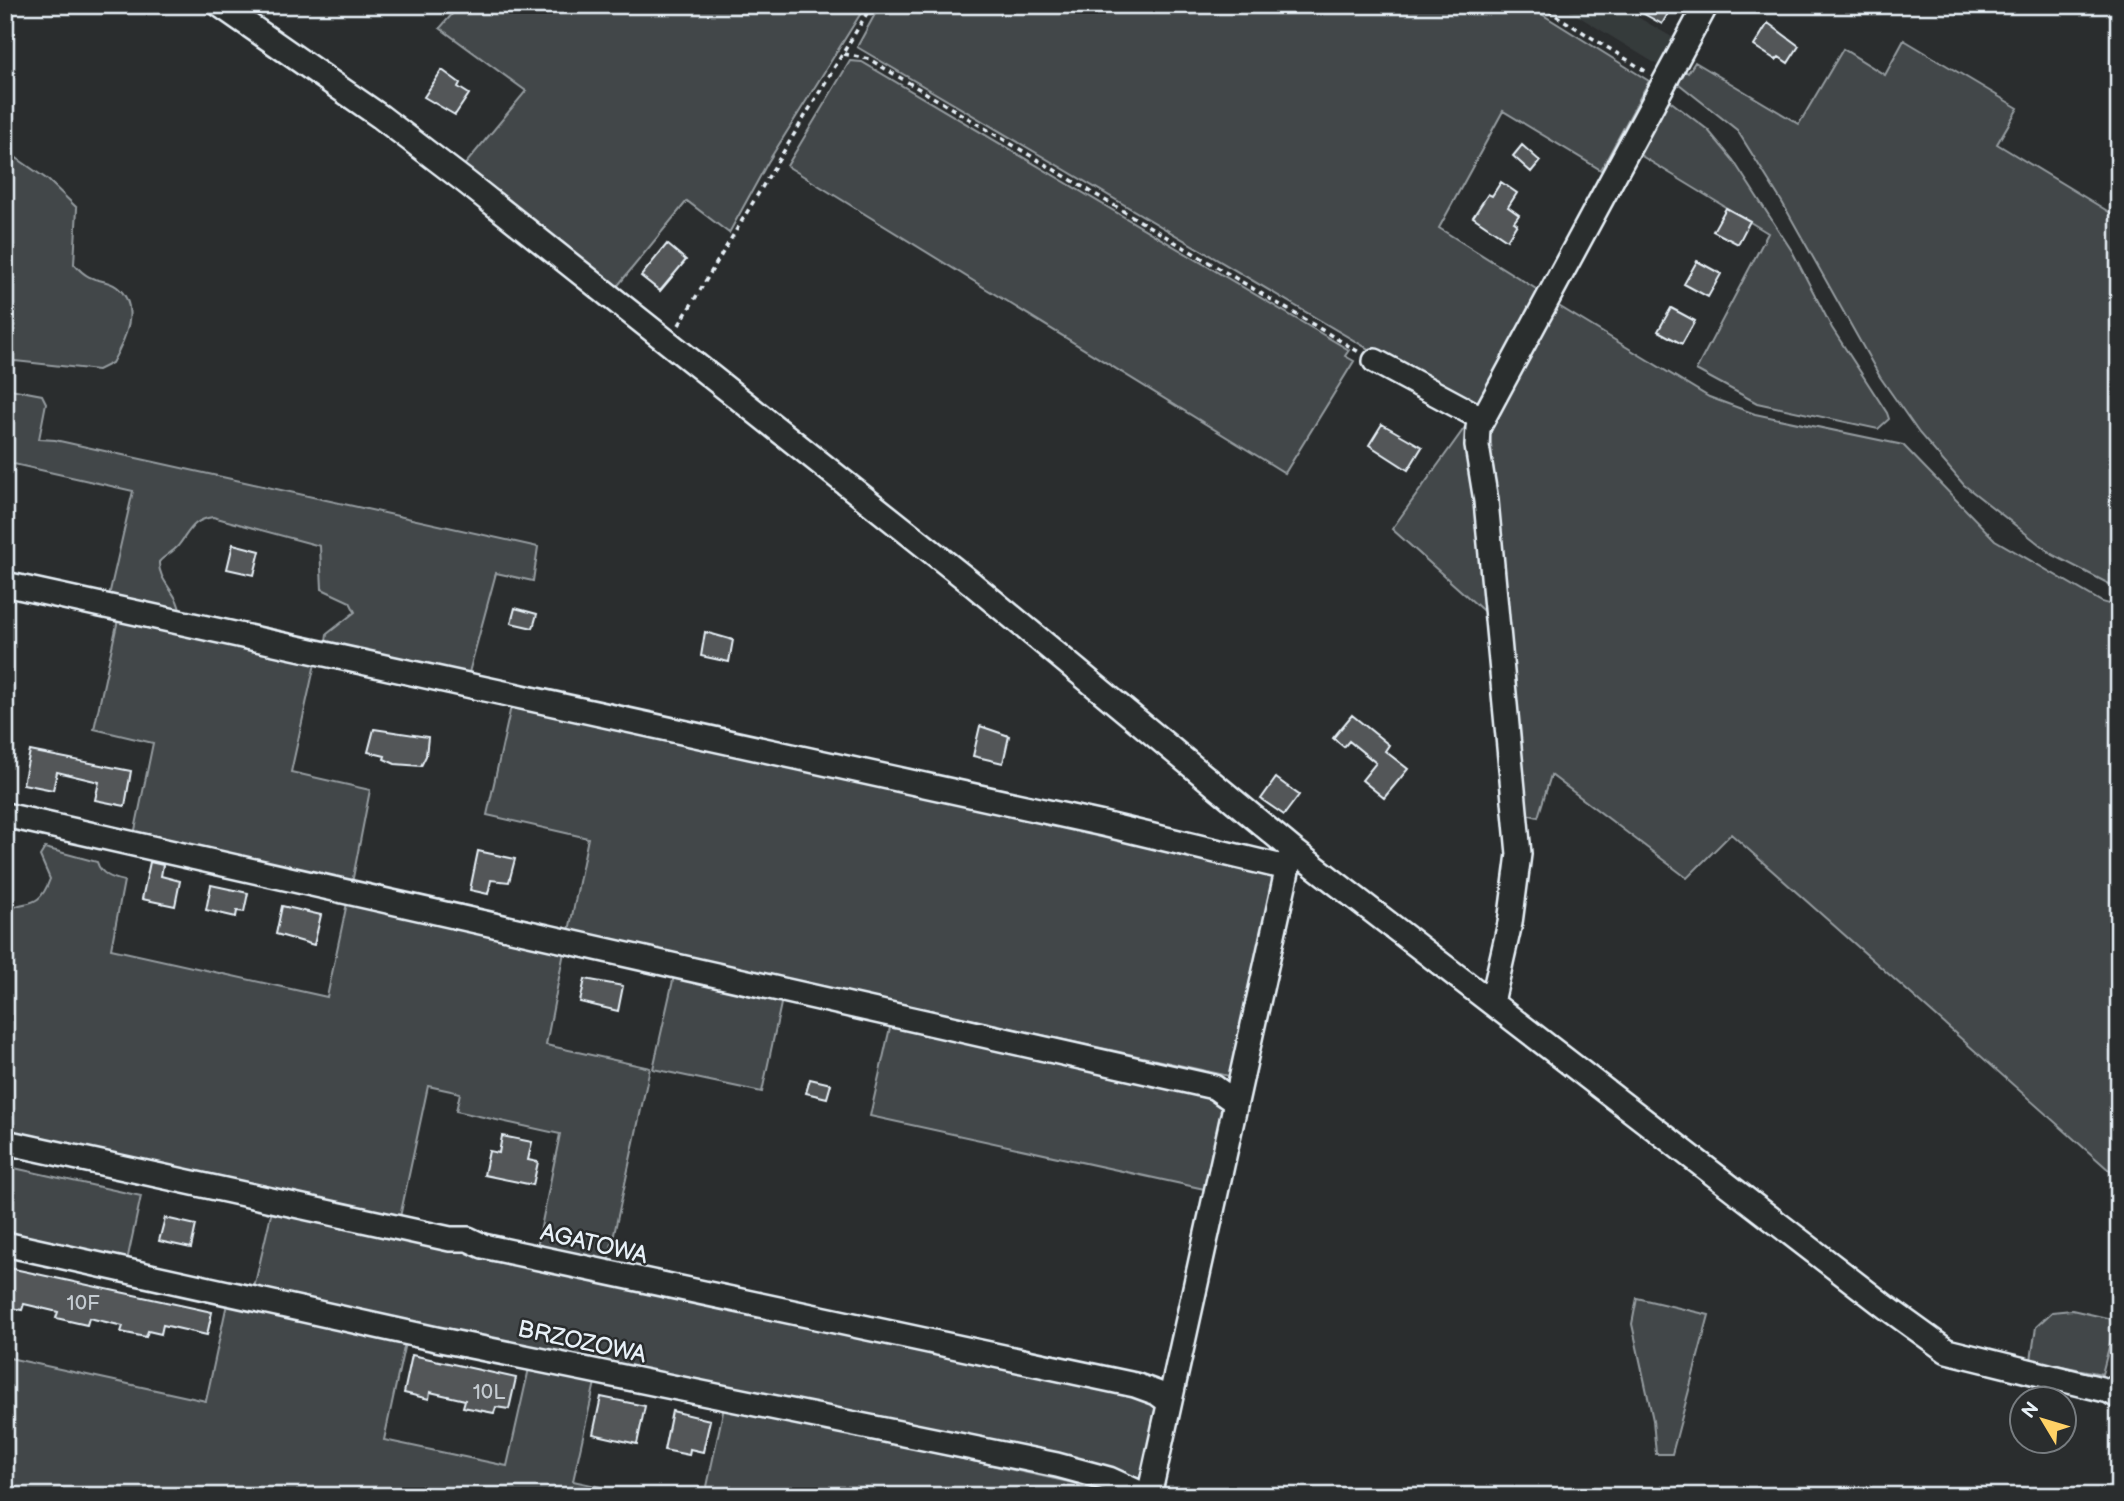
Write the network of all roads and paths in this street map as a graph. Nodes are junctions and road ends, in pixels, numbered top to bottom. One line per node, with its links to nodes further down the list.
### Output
1 (220, 5): 7 (street)
2 (872, 5): 5 (path)
3 (1539, 5): 6 (path)
4 (1706, 5): 6 (street)
5 (844, 54): 7 (path); 8 (path)
6 (1663, 83): 9 (street)
7 (668, 342): 12 (street)
8 (1375, 361): 9 (street)
9 (1481, 418): 13 (street)
10 (5, 584): 12 (street)
11 (5, 816): 14 (street)
12 (1289, 858): 13 (street); 14 (street)
13 (1492, 1002): 17 (street)
14 (1235, 1102): 18 (street)
15 (5, 1142): 18 (street, AGATOWA)
16 (5, 1244): 19 (street, BRZOZOWA)
17 (2119, 1397)
18 (1169, 1402): 19 (street)
19 (1148, 1496)

